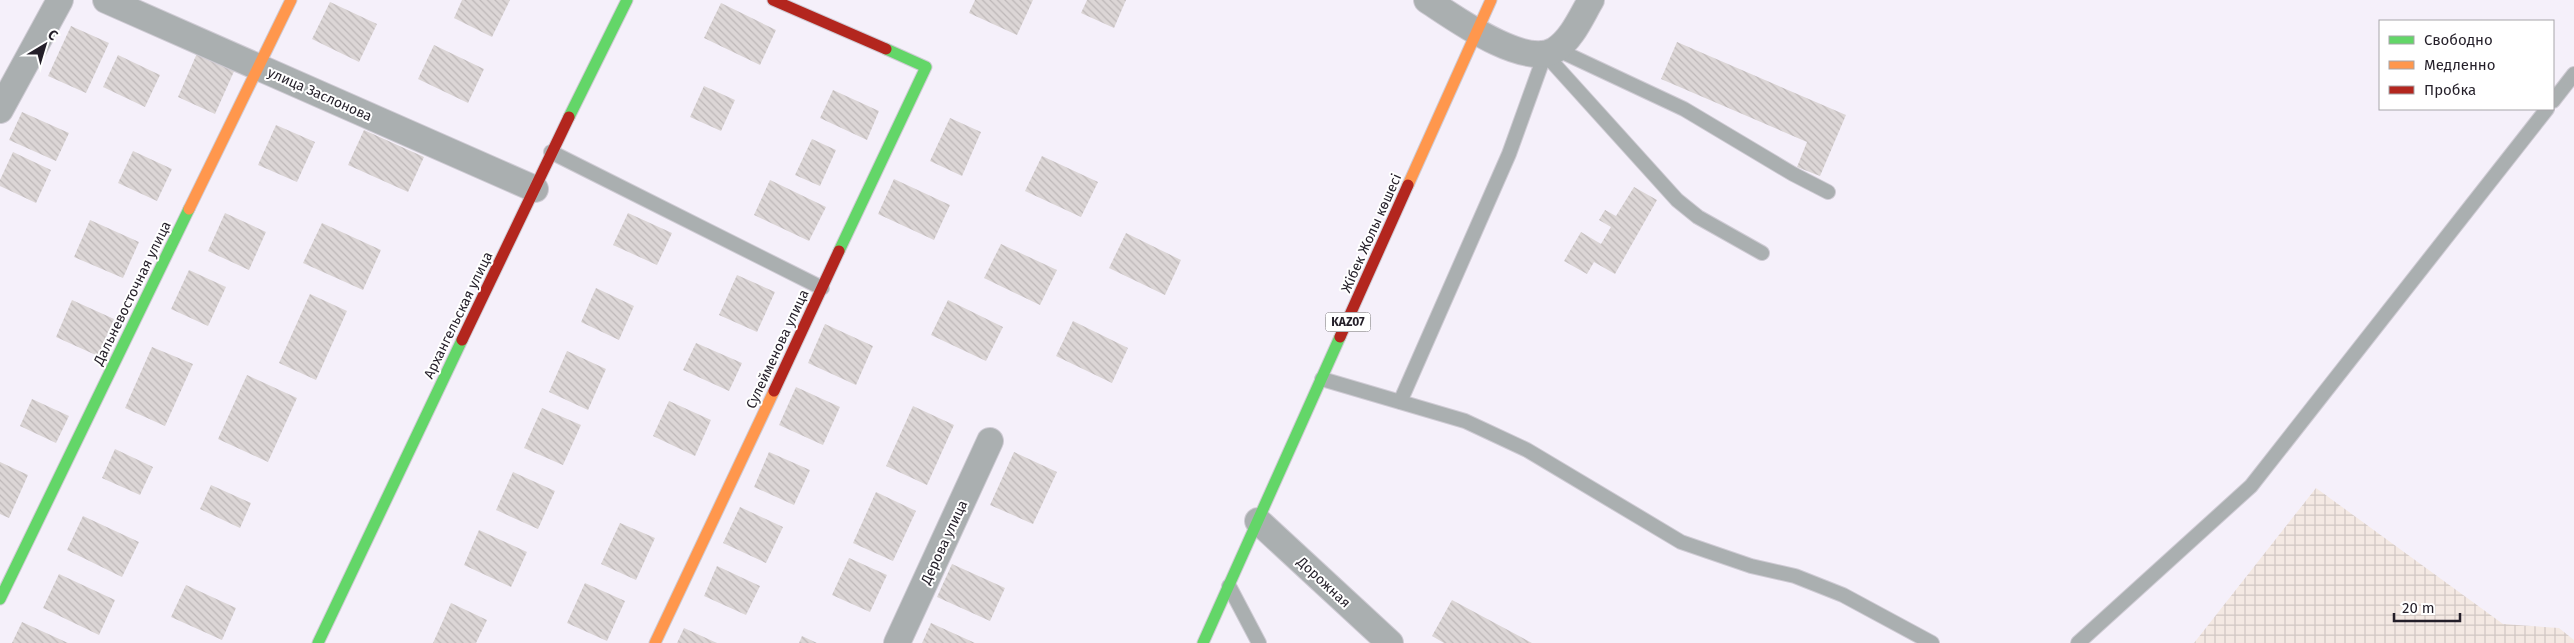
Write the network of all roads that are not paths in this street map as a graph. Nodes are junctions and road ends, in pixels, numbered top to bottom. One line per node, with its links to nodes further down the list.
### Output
1 (60, 0): 14 (street)
2 (106, 0): 11 (street, улица Заслонова)
3 (291, 0): 11 (main road, Дальневосточная улица)
4 (627, 0): 16 (main road, Архангельская улица)
5 (773, 0): 20 (main road, Сулейменова улица)
6 (1427, 0): 9 (street)
7 (1491, 0): 9 (main road, Жібек Жолы көшесі / KAZ07)
8 (1591, 0): 10 (street)
9 (1477, 33): 10 (street); 21 (main road, Жібек Жолы көшесі / KAZ07)
10 (1551, 52): 18 (lane); 19 (lane); 22 (lane)
11 (258, 67): 17 (street, улица Заслонова); 26 (main road, Дальневосточная улица)
12 (2574, 74): 13 (lane)
13 (2554, 100)
14 (0, 110)
15 (2546, 110): 34 (lane)
16 (551, 152): 17 (main road, Архангельская улица); 20 (lane)
17 (535, 189): 27 (main road, Архангельская улица)
18 (1828, 192)
19 (1762, 253)
20 (822, 288): 28 (main road, Сулейменова улица)
21 (1322, 379): 22 (lane); 24 (main road, Жібек Жолы көшесі / KAZ07)
22 (1400, 402): 33 (lane)
23 (990, 441): 29 (street, Дерова улица)
24 (1258, 522): 25 (main road, Жібек Жолы көшесі / KAZ07); 32 (street, Дорожная)
25 (1229, 586): 30 (main road, Жібек Жолы көшесі / KAZ07); 31 (lane)
26 (0, 599)
27 (318, 643)
28 (656, 643)
29 (897, 643)
30 (1204, 643)
31 (1259, 643)
32 (1390, 643)
33 (1932, 643)
34 (2078, 643)

